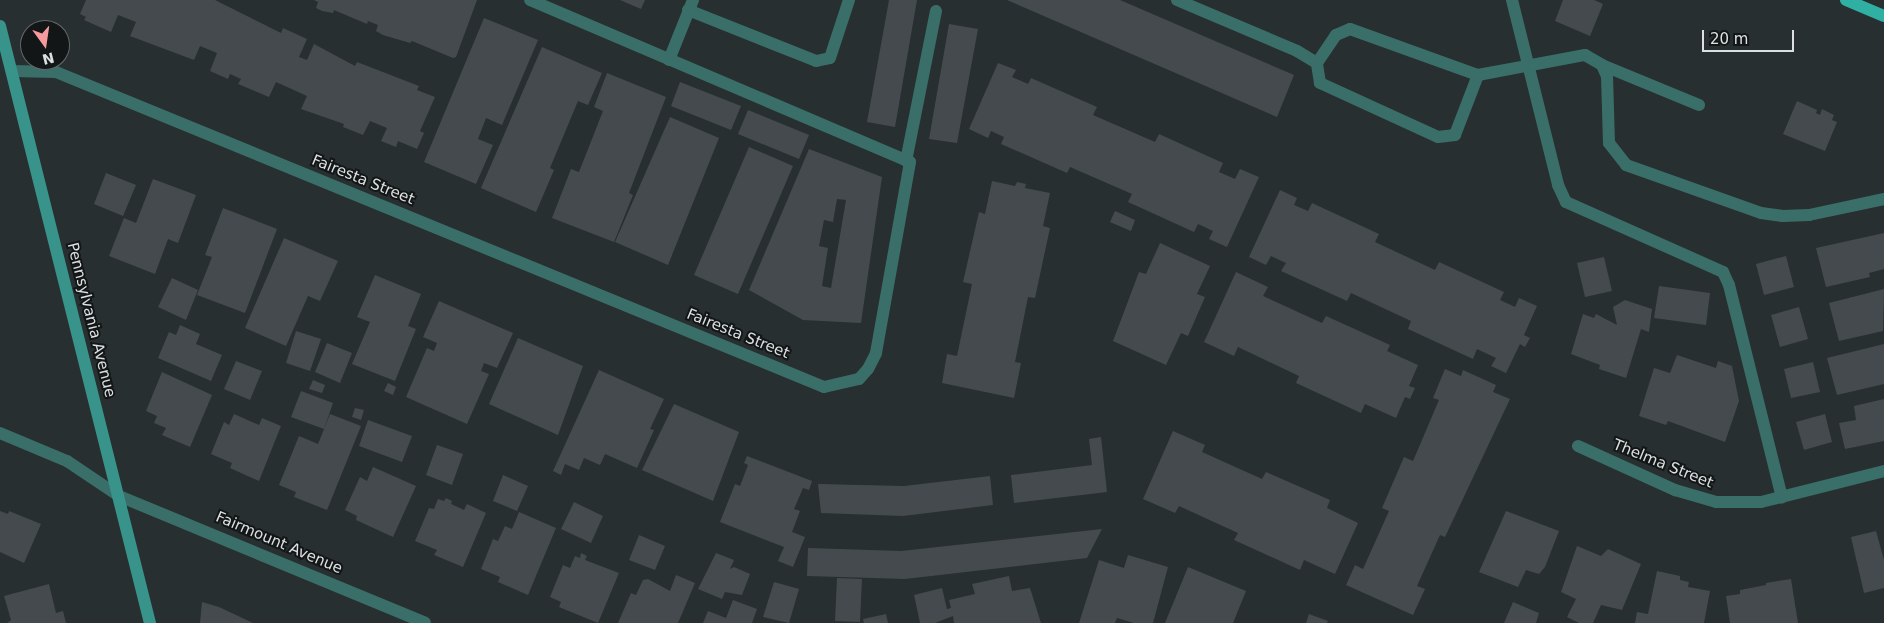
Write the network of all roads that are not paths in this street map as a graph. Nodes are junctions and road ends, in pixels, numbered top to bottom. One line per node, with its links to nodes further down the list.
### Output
1 (530, 0): 11 (street)
2 (849, 0): 6 (street)
3 (1178, 0): 12 (street)
4 (1512, 0): 14 (street)
5 (1846, 0): 8 (main road)
6 (691, 5): 11 (street)
7 (936, 10): 18 (street)
8 (1884, 16)
9 (0, 26): 10 (main road, Pennsylvania Avenue)
10 (2, 40): 15 (main road, Pennsylvania Avenue)
11 (669, 60): 18 (street)
12 (1317, 63): 16 (street); 16 (street)
13 (1602, 65): 14 (street); 17 (street); 19 (street)
14 (1529, 68): 16 (street); 24 (street)
15 (12, 71): 18 (street, Fairesta Street); 23 (main road, Pennsylvania Avenue)
16 (1478, 75)
17 (1699, 104)
18 (906, 161)
19 (1884, 199)
20 (0, 433): 23 (street, Fairmount Avenue)
21 (1578, 446): 24 (street, Thelma Street)
22 (1884, 471): 24 (street, Thelma Street)
23 (119, 496): 25 (main road, Pennsylvania Avenue); 26 (street, Fairmount Avenue)
24 (1782, 497)
25 (150, 623)
26 (425, 623)

